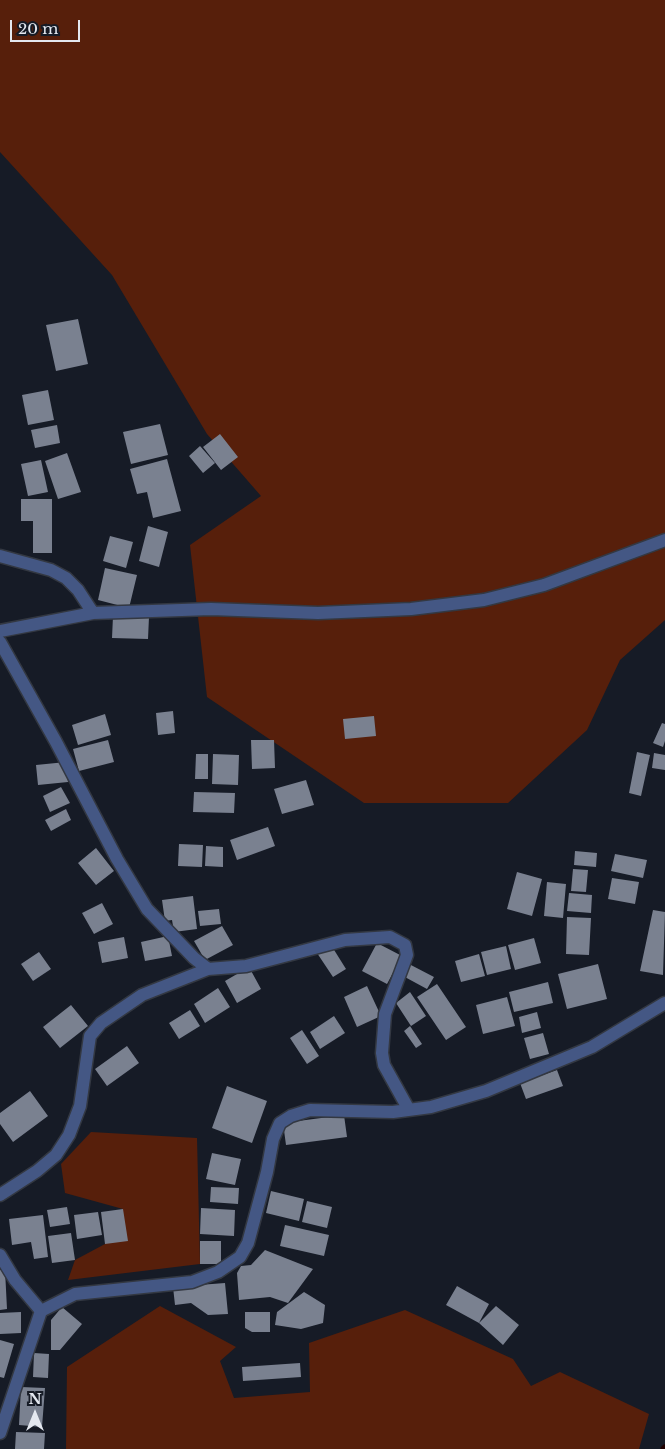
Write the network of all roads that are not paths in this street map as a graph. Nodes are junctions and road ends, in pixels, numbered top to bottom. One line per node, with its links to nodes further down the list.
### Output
1 (665, 540): 3 (street)
2 (0, 556): 3 (street)
3 (93, 612): 4 (street)
4 (0, 631)
5 (0, 642): 6 (street)
6 (208, 969): 8 (street); 9 (street)
7 (665, 1003): 8 (street)
8 (409, 1110): 11 (street)
9 (0, 1195)
10 (0, 1255): 11 (street)
11 (41, 1311): 12 (street)
12 (0, 1433)

